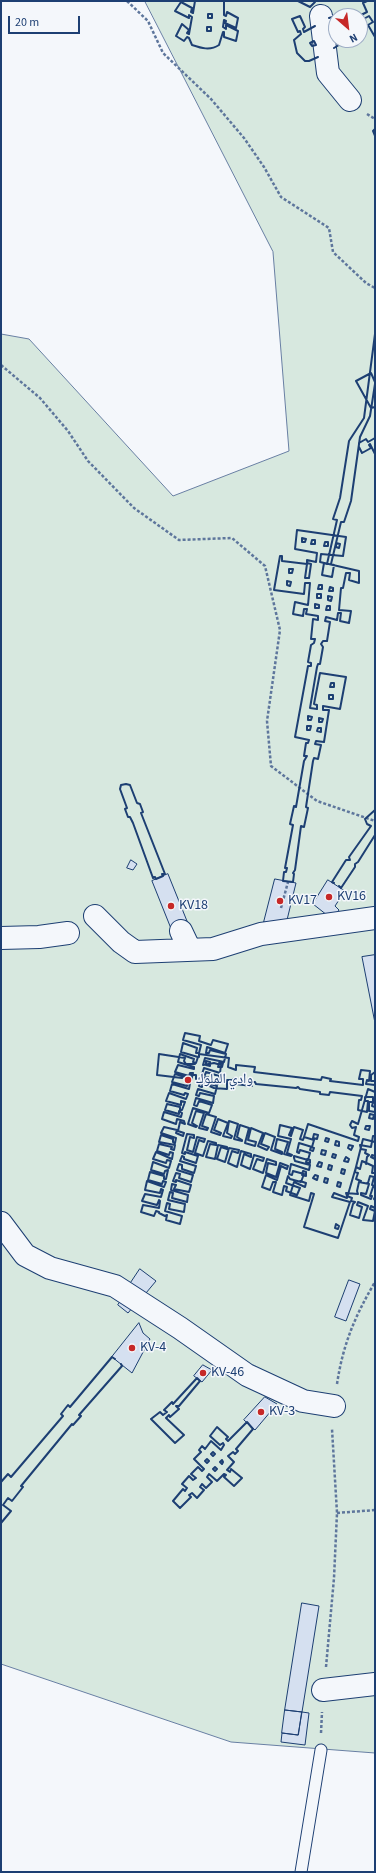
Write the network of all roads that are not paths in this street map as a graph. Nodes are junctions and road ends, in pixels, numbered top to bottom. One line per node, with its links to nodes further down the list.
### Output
1 (321, 16): 2 (street)
2 (350, 100)
3 (95, 916): 8 (street)
4 (375, 918): 8 (street)
5 (181, 931): 8 (street)
6 (68, 933): 7 (street)
7 (1, 938)
8 (190, 950)
9 (1, 1223): 10 (street)
10 (334, 1406)
11 (375, 1684): 12 (street)
12 (323, 1690)
13 (321, 1750): 14 (lane)
14 (301, 1872)

